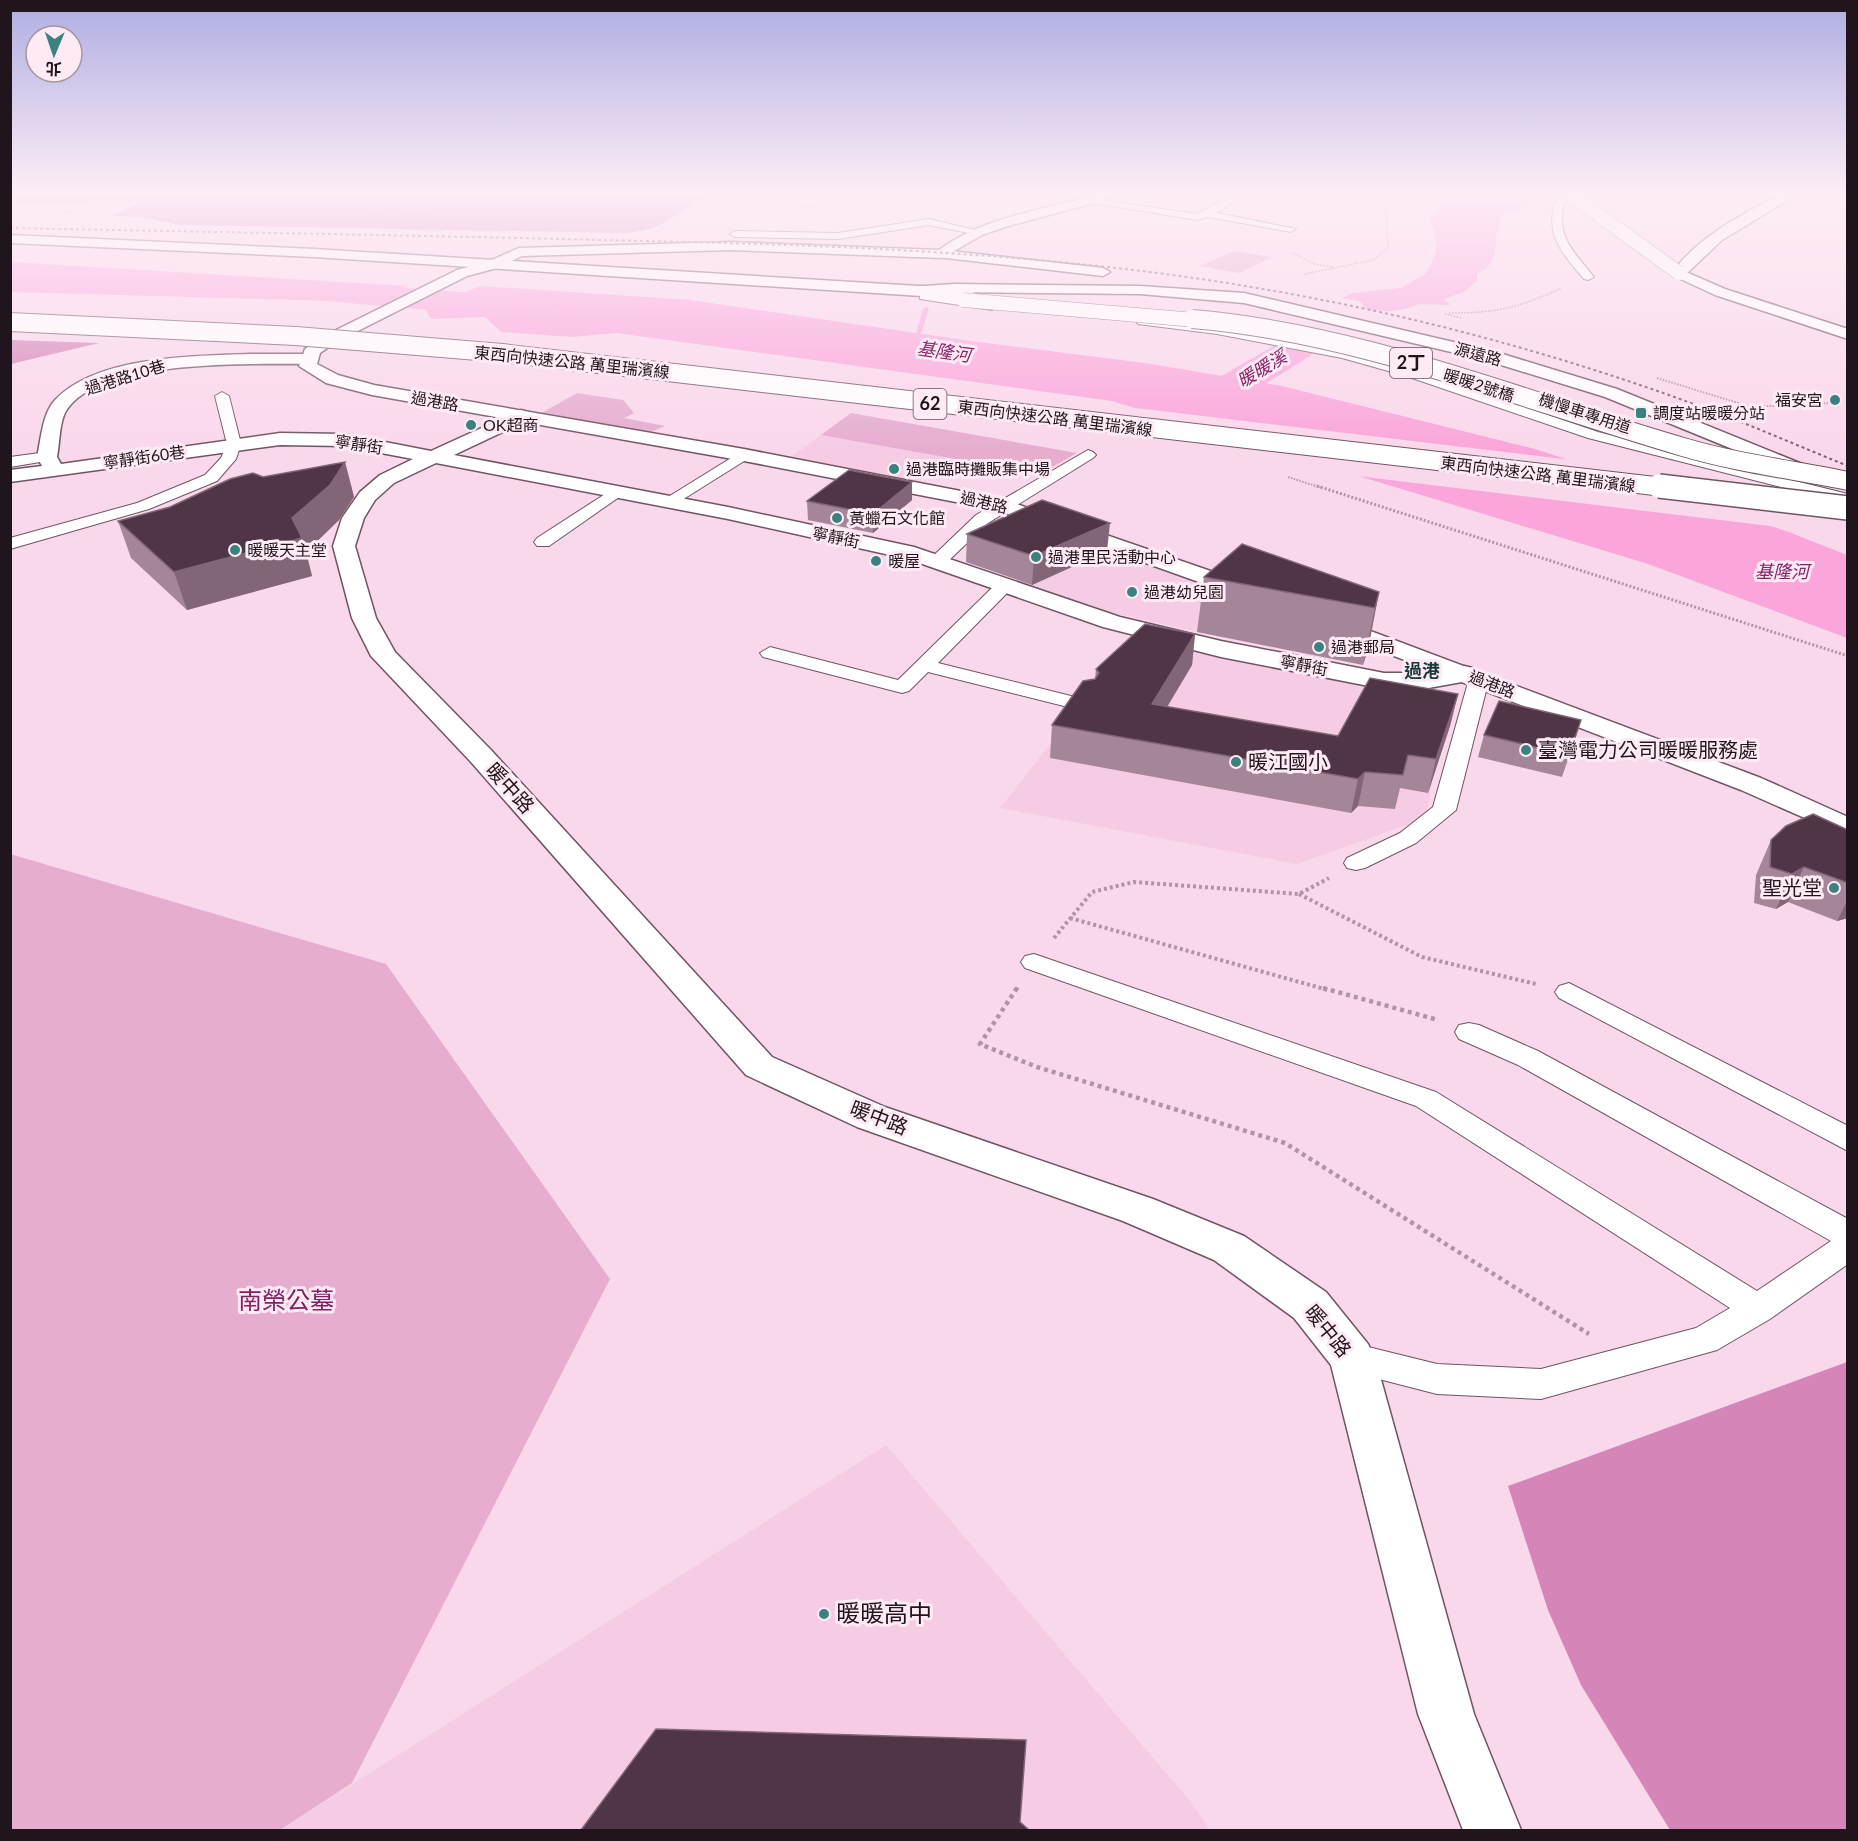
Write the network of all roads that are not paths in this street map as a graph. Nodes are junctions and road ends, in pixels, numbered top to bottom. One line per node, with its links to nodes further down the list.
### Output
1 (454, 277): 10 (main road)
2 (641, 277): 5 (main road, 源遠路 / 2丁)
3 (1133, 277): 7 (main road)
4 (1687, 277): 11 (main road)
5 (917, 294): 6 (main road, 源遠路 / 2丁); 7 (main road, 源遠路); 27 (lane, 機慢車專用道)
6 (965, 297): 22 (main road, 暖暖2號橋 / 2丁); 24 (main road, 暖暖2號橋 / 2丁, bridge)
7 (1244, 298): 25 (main road, 源遠路)
8 (10, 312): 25 (main road, 東西向快速公路 萬里瑞濱線 / 62)
9 (10, 320): 10 (main road); 30 (main road, 東西向快速公路 萬里瑞濱線 / 62, bridge)
10 (343, 332): 12 (main road)
11 (1848, 334)
12 (308, 359): 14 (main road, 過港路); 21 (main road, 過港路10巷)
13 (222, 396): 16 (lane)
14 (521, 416): 17 (main road, 過港路); 19 (main road, 暖中路)
15 (1063, 427): 31 (main road)
16 (234, 444): 19 (main road, 寧靜街); 21 (main road, 寧靜街60巷); 33 (lane)
17 (744, 455): 28 (lane); 29 (main road, 過港路)
18 (1088, 455): 29 (lane)
19 (433, 458): 26 (main road, 寧靜街); 51 (main road, 暖中路)
20 (10, 462): 21 (lane)
21 (51, 464): 23 (main road)
22 (1848, 471)
23 (10, 477)
24 (1848, 481)
25 (1848, 491)
26 (616, 492): 28 (main road, 寧靜街); 32 (lane)
27 (1848, 500)
28 (668, 502): 34 (main road, 寧靜街)
29 (1002, 505): 34 (lane); 36 (main road, 過港路)
30 (1848, 508)
31 (1848, 525)
32 (543, 542)
33 (10, 544)
34 (937, 562): 35 (main road, 寧靜街)
35 (1005, 585): 39 (lane); 40 (main road, 寧靜街)
36 (1262, 597)
37 (1306, 614): 40 (main road, 過港路)
38 (770, 653): 39 (lane)
39 (924, 665): 41 (lane)
40 (1472, 676): 42 (main road, 過港路); 43 (lane)
41 (1084, 705)
42 (1848, 828)
43 (1356, 863)
44 (1034, 962): 50 (lane)
45 (1569, 992): 47 (lane)
46 (1469, 1032): 48 (lane)
47 (1848, 1140)
48 (1848, 1235)
49 (1848, 1246): 50 (lane)
50 (1758, 1309): 51 (lane)
51 (1352, 1358): 52 (main road, 暖中路)
52 (1492, 1830)

